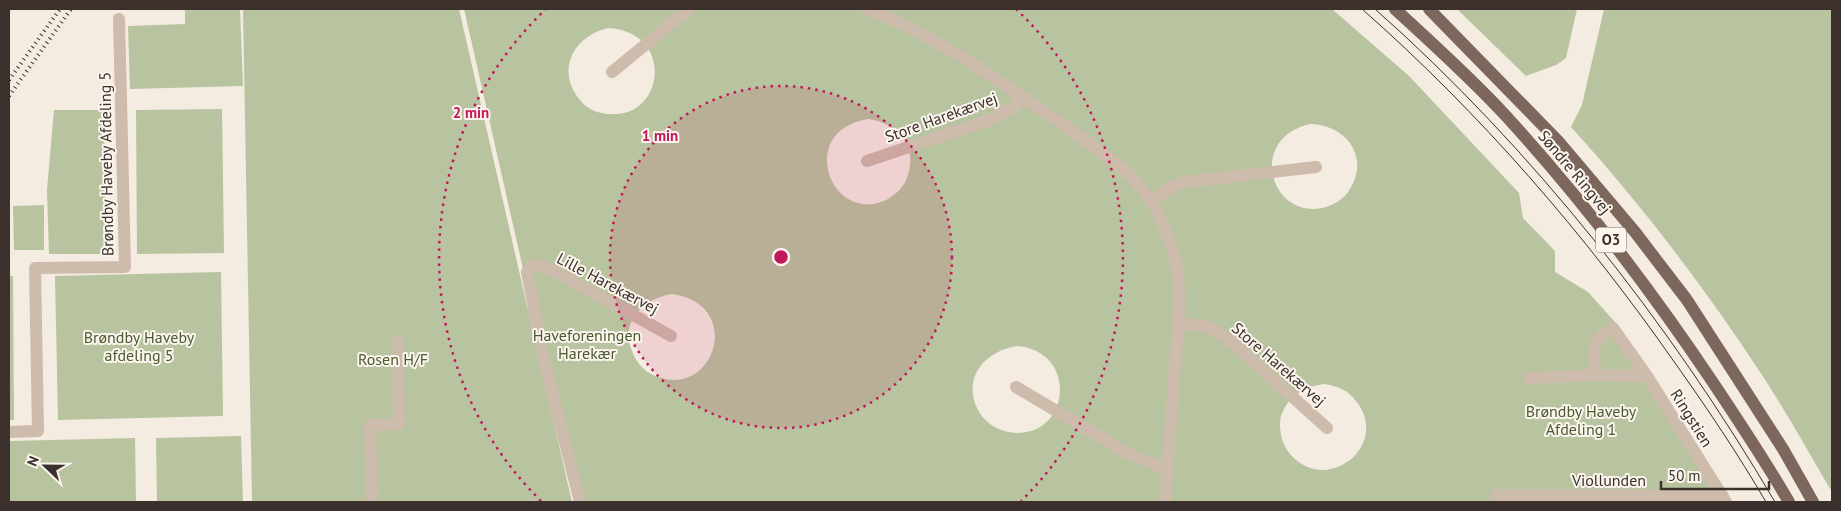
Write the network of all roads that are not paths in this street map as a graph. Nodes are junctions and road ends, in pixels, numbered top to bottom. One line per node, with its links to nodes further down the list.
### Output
1 (689, 9): 7 (street)
2 (867, 9): 5 (street, Store Harekærvej)
3 (1395, 9): 27 (main road, Søndre Ringvej / O3)
4 (1428, 9): 28 (main road, Søndre Ringvej / O3)
5 (896, 14): 8 (street, Store Harekærvej)
6 (119, 18): 20 (street, Brøndby Haveby Afdeling 5)
7 (612, 72)
8 (1023, 97): 9 (street, Store Harekærvej); 11 (street, Store Harekærvej)
9 (867, 161)
10 (1316, 167): 11 (street)
11 (1151, 200): 12 (street, Store Harekærvej)
12 (1178, 323): 19 (street, Store Harekærvej); 21 (street, Store Harekærvej)
13 (671, 336): 25 (street, Lille Harekærvej)
14 (398, 342): 24 (street)
15 (1596, 375): 16 (street); 16 (street, Ringstien); 17 (street)
16 (1647, 376): 23 (street, Ringstien)
17 (1530, 378)
18 (1016, 388): 21 (street)
19 (1327, 428)
20 (9, 432)
21 (1168, 468): 26 (street, Store Harekærvej)
22 (1496, 496): 23 (street, Viollunden)
23 (1725, 499)
24 (372, 502)
25 (580, 502)
26 (1166, 502)
27 (1789, 502)
28 (1813, 502)

